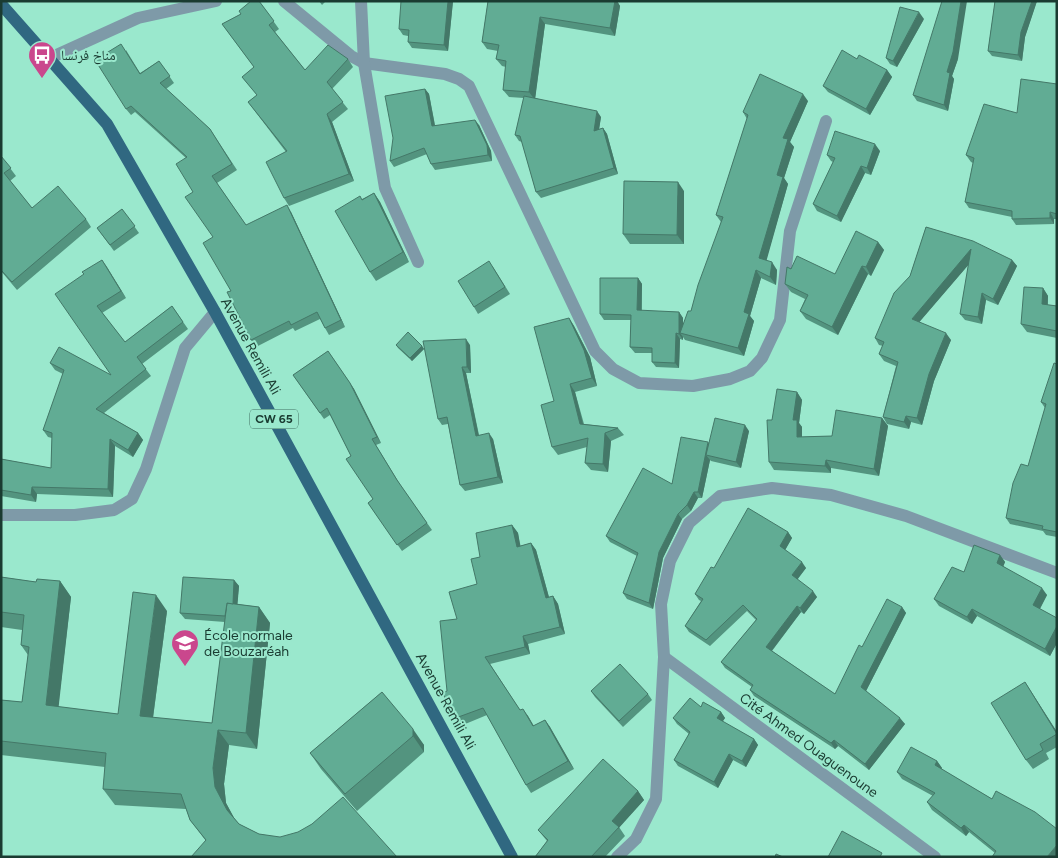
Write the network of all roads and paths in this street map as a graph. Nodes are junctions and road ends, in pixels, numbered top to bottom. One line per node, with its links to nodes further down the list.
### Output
1 (216, 1): 5 (street)
2 (284, 1): 6 (street)
3 (361, 1): 6 (street)
4 (1, 4): 5 (main road, Avenue Remili Ali / CW 65)
5 (50, 58): 9 (main road, Avenue Remili Ali / CW 65)
6 (364, 63): 7 (street); 8 (street)
7 (826, 121)
8 (418, 262)
9 (215, 312): 10 (street); 13 (main road, Avenue Remili Ali / CW 65)
10 (1, 515)
11 (1057, 573): 12 (street)
12 (664, 656): 14 (street); 15 (street, Cité Ahmed Ouaguenoune)
13 (512, 857)
14 (617, 857)
15 (936, 857)

